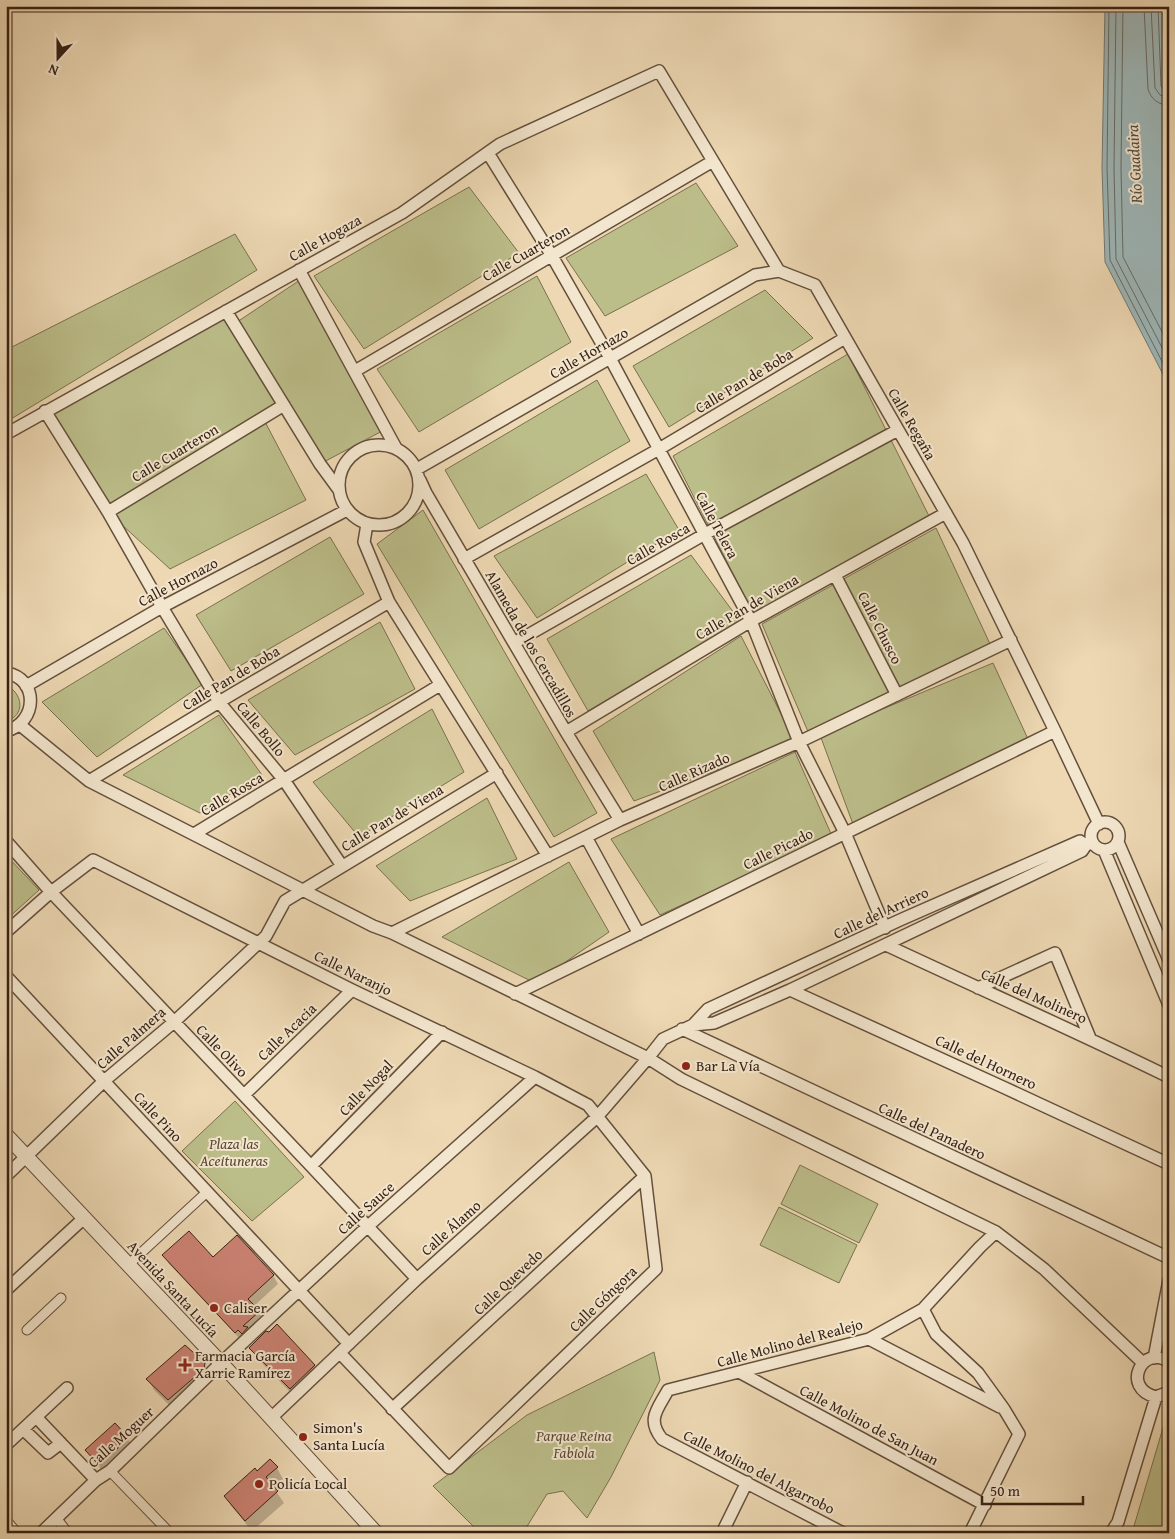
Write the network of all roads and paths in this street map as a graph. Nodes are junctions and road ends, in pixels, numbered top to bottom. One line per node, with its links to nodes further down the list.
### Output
1 (488, 153): 2 (street, Calle Hogaza); 3 (street, Calle Telera); 4 (street, Calle Hogaza)
2 (713, 161): 3 (street, Calle Cuarteron); 5 (street)
3 (552, 256): 8 (street, Calle Telera); 9 (street, Calle Cuarteron)
4 (299, 270): 6 (street, Calle Hogaza); 9 (street)
5 (779, 271): 7 (street, Calle Regaña); 8 (street, Calle Hornazo)
6 (226, 311): 10 (street); 11 (street, Calle Hogaza)
7 (845, 338): 12 (street, Calle Regaña); 15 (street, Calle Pan de Boba)
8 (610, 358): 15 (street, Calle Telera); 16 (street, Calle Hornazo)
9 (355, 371): 14 (street)
10 (284, 405): 17 (street); 19 (street, Calle Cuarteron)
11 (45, 411): 13 (street, Calle Hogaza); 19 (street, Calle Bollo)
12 (898, 430): 20 (street, Calle Regaña); 22 (street, Calle Rosca)
13 (6, 434)
14 (396, 448): 16 (street); 17 (street)
15 (659, 449): 22 (street, Calle Telera); 23 (street, Calle Pan de Boba)
16 (419, 475): 21 (street); 23 (street, Alameda de los Cercadillos)
17 (339, 490): 18 (street)
18 (347, 510): 21 (street); 26 (street, Calle Hornazo)
19 (108, 512): 26 (street, Calle Bollo)
20 (946, 514): 24 (street, Calle Pan de Viena); 28 (street, Calle Regaña)
21 (367, 524): 25 (street)
22 (705, 534): 27 (street, Calle Telera); 29 (street, Calle Rosca)
23 (464, 559): 29 (street, Alameda de los Cercadillos)
24 (835, 574): 27 (street, Calle Pan de Viena); 33 (street, Calle Chusco)
25 (389, 602): 31 (street); 34 (street, Calle Pan de Boba)
26 (162, 607): 32 (street, Calle Hornazo); 34 (street, Calle Bollo)
27 (751, 621): 38 (street, Calle Pan de Viena); 39 (street, Calle Telera)
28 (1011, 640): 33 (street, Calle Rizado); 37 (street, Calle Regaña)
29 (514, 643): 38 (street, Alameda de los Cercadillos)
30 (6, 673): 32 (street)
31 (440, 685): 40 (street); 41 (street, Calle Rosca)
32 (26, 686): 35 (street)
33 (897, 695): 39 (street, Calle Rizado)
34 (219, 702): 41 (street, Calle Bollo); 42 (street, Calle Pan de Boba)
35 (20, 725): 36 (street); 42 (street)
36 (6, 731)
37 (1055, 731): 44 (street, Calle Regaña); 45 (street, Calle Picado)
38 (566, 732): 43 (street, Alameda de los Cercadillos)
39 (799, 742): 43 (street, Calle Rizado); 45 (street, Calle Telera)
40 (497, 773): 52 (street); 53 (street, Calle Pan de Viena)
41 (284, 780): 46 (street, Calle Rosca); 53 (street, Calle Bollo)
42 (89, 781): 46 (street)
43 (620, 820): 47 (street, Calle Rizado)
44 (1099, 824): 49 (street); 50 (street)
45 (846, 833): 56 (street, Calle Telera); 59 (street, Calle Picado)
46 (194, 834): 54 (street)
47 (586, 837): 52 (street, Calle Rizado); 59 (street)
48 (6, 842): 55 (street, Calle Olivo)
49 (1118, 842): 51 (street); 62 (street)
50 (1090, 844): 51 (street); 56 (street, Calle del Arriero); 61 (street, Calle del Arriero)
51 (1104, 850): 68 (street)
52 (548, 856): 58 (street, Calle Rizado)
53 (342, 866): 54 (street, Calle Pan de Viena)
54 (303, 889): 58 (street); 60 (street, Calle Pan de Viena)
55 (51, 892): 57 (street); 60 (street, Calle Naranjo); 69 (street, Calle Olivo)
56 (885, 928): 70 (street, Calle del Arriero)
57 (6, 932)
58 (392, 933): 67 (street)
59 (638, 934): 67 (street, Calle Picado)
60 (258, 943): 65 (street, Calle Naranjo); 69 (street, Calle Palmera)
61 (886, 945): 64 (street, Calle del Molinero); 66 (street, Calle del Arriero)
62 (1169, 960)
63 (6, 976): 76 (street, Calle Pino)
64 (978, 988): 72 (street, Calle del Molinero); 72 (street)
65 (352, 990): 71 (street, Calle Naranjo); 77 (street, Calle Acacia)
66 (790, 990): 70 (street, Calle del Arriero); 81 (street, Calle del Hornero)
67 (514, 994): 73 (street)
68 (1169, 1005)
69 (174, 1022): 76 (street, Calle Palmera); 77 (street, Calle Olivo)
70 (688, 1027): 73 (street, Calle del Arriero); 89 (street, Calle del Panadero)
71 (442, 1032): 74 (street, Calle Naranjo); 82 (street, Calle Nogal)
72 (1090, 1038): 75 (street, Calle del Molinero)
73 (648, 1058): 78 (street, Calle Álamo); 88 (street)
74 (534, 1077): 78 (street, Calle Naranjo); 87 (street, Calle Sauce)
75 (1169, 1077)
76 (104, 1081): 80 (street, Calle Palmera); 85 (street, Calle Pino)
77 (244, 1095): 82 (street, Calle Olivo)
78 (597, 1117): 84 (street); 91 (street, Calle Álamo)
79 (6, 1135): 80 (street, Avenida Santa Lucía)
80 (26, 1157): 83 (street, Calle Palmera); 86 (street, Avenida Santa Lucía)
81 (1169, 1164)
82 (311, 1166): 87 (street, Calle Olivo)
83 (6, 1176)
84 (644, 1176): 109 (street, Calle Quevedo); 109 (street, Calle Góngora)
85 (206, 1192): 90 (street); 94 (street, Calle Pino)
86 (84, 1218): 90 (street, Avenida Santa Lucía); 93 (street)
87 (367, 1227): 91 (street, Calle Olivo); 94 (street, Calle Sauce)
88 (996, 1232): 96 (street, Calle Molino del Realejo); 104 (street)
89 (1169, 1258)
90 (128, 1265): 103 (street, Avenida Santa Lucía)
91 (417, 1280): 99 (street, Calle Álamo)
92 (1169, 1280): 102 (street)
93 (6, 1290)
94 (300, 1290): 99 (street, Calle Pino); 103 (street, Calle Sauce)
95 (61, 1298): 97 (street)
96 (923, 1309): 98 (street, Calle Molino del Realejo); 110 (street)
97 (27, 1330)
98 (868, 1339): 105 (street, Calle Molino del Realejo); 110 (street)
99 (349, 1344): 100 (street, Calle Álamo)
100 (340, 1354): 109 (street); 112 (street, Calle Álamo)
101 (1168, 1357): 102 (street)
102 (1154, 1358): 104 (street)
103 (221, 1363): 112 (street, Avenida Santa Lucía); 117 (street, Calle Moguer)
104 (1143, 1363): 108 (street)
105 (739, 1372): 114 (street, Calle Molino del Realejo); 120 (street, Calle Molino de San Juan)
106 (67, 1388): 111 (street)
107 (1169, 1393): 108 (street)
108 (1156, 1397): 131 (street)
109 (392, 1409)
110 (1004, 1409): 120 (street)
111 (37, 1418): 113 (street); 115 (street)
112 (271, 1418): 127 (street, Avenida Santa Lucía)
113 (24, 1430): 115 (street); 116 (street)
114 (662, 1439): 119 (street, Calle Molino del Algarrobo)
115 (61, 1443): 118 (street)
116 (6, 1445)
117 (110, 1471): 118 (street, Calle Moguer); 126 (street)
118 (96, 1480): 121 (street, Calle Moguer)
119 (747, 1482): 128 (street); 129 (street, Calle Molino del Algarrobo)
120 (985, 1505): 130 (street)
121 (56, 1518): 124 (street, Calle Moguer); 125 (street)
122 (6, 1520): 123 (street)
123 (17, 1533)
124 (40, 1533)
125 (68, 1533)
126 (170, 1533)
127 (376, 1533)
128 (722, 1533)
129 (843, 1533)
130 (970, 1533)
131 (1111, 1533)

